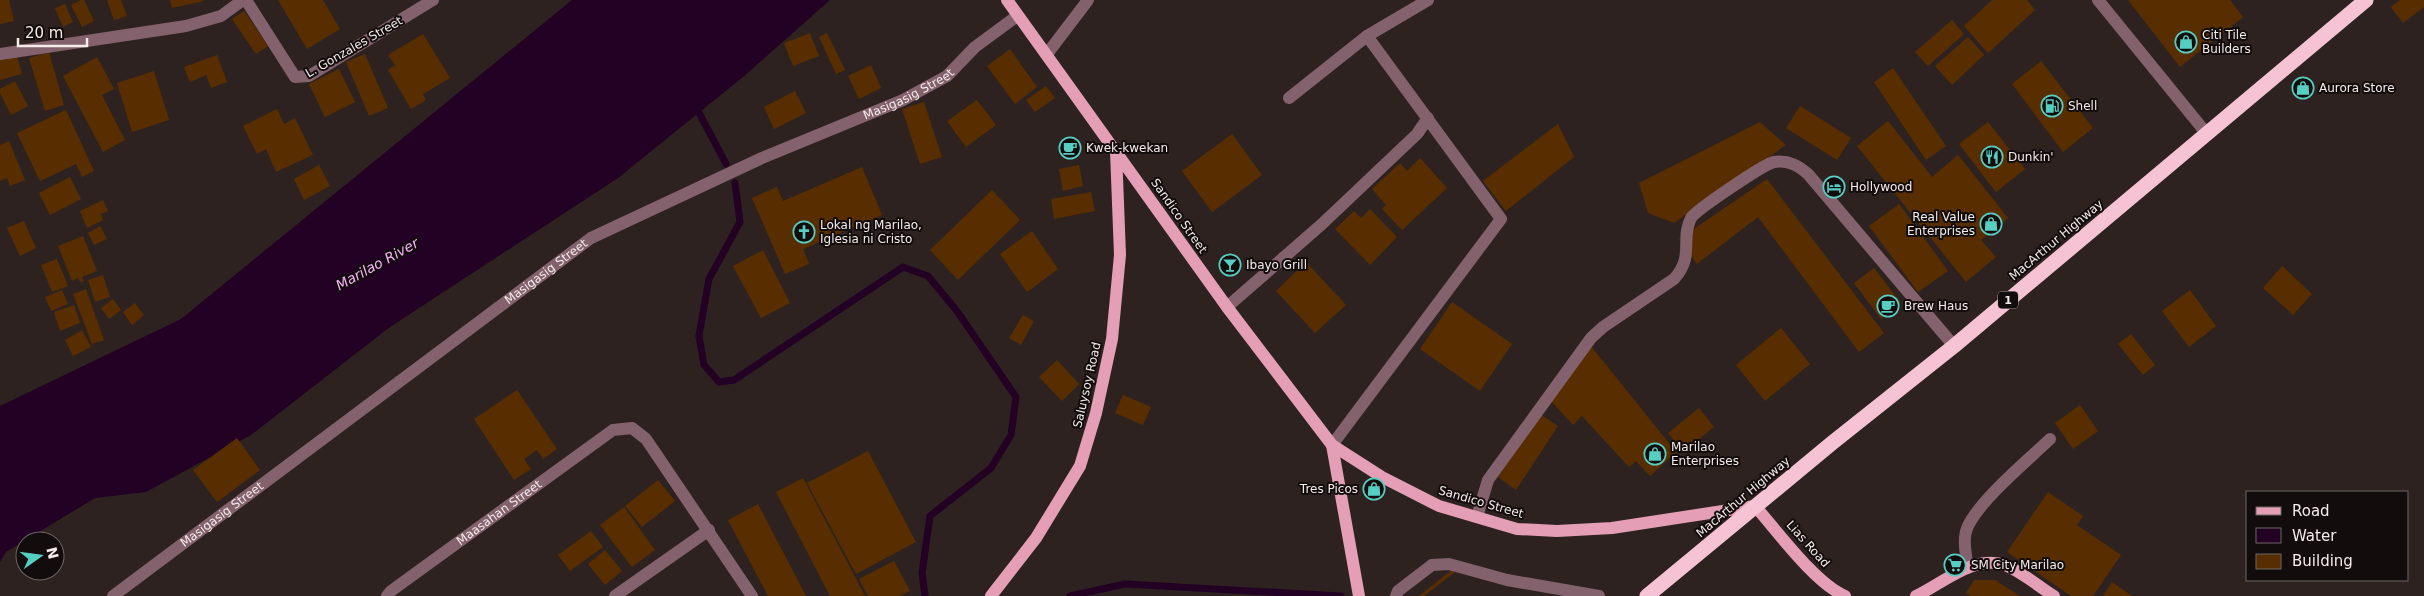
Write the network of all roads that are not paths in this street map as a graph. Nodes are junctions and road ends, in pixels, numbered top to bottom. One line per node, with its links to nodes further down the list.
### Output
1 (245, 0): 2 (street, L. Gonzales Street); 10 (street)
2 (433, 0)
3 (1007, 0): 8 (main road, Sandico Street)
4 (1088, 0): 11 (street)
5 (1428, 0): 9 (street)
6 (2098, 0): 14 (street)
7 (2366, 0): 14 (highway, MacArthur Highway / 1)
8 (1018, 16): 11 (main road, Sandico Street); 24 (street, Masigasig Street)
9 (1367, 36): 12 (street); 13 (street)
10 (0, 54)
11 (1047, 54): 15 (main road, Sandico Street)
12 (1289, 98)
13 (1428, 118): 16 (street); 19 (street)
14 (2207, 134): 17 (highway, MacArthur Highway / 1)
15 (1116, 151): 16 (main road, Sandico Street); 28 (main road, Saluysoy Road)
16 (1227, 307): 19 (main road, Sandico Street)
17 (1954, 346): 20 (highway, MacArthur Highway / 1); 21 (street)
18 (2050, 440): 23 (street)
19 (1332, 446): 21 (main road, Sandico Street); 29 (main road, Sandico Street)
20 (1755, 506): 21 (main road, Sandico Street); 32 (highway, MacArthur Highway / 1); 33 (main road, Lias Road)
21 (1477, 517)
22 (709, 530): 25 (street, Maasahan Street); 26 (street); 27 (street)
23 (1968, 568): 34 (main road); 35 (main road)
24 (113, 596)
25 (387, 596)
26 (615, 596)
27 (752, 596)
28 (991, 596)
29 (1359, 596)
30 (1396, 596): 31 (street)
31 (1599, 596)
32 (1647, 596)
33 (1846, 596)
34 (1916, 596)
35 (2054, 596)

